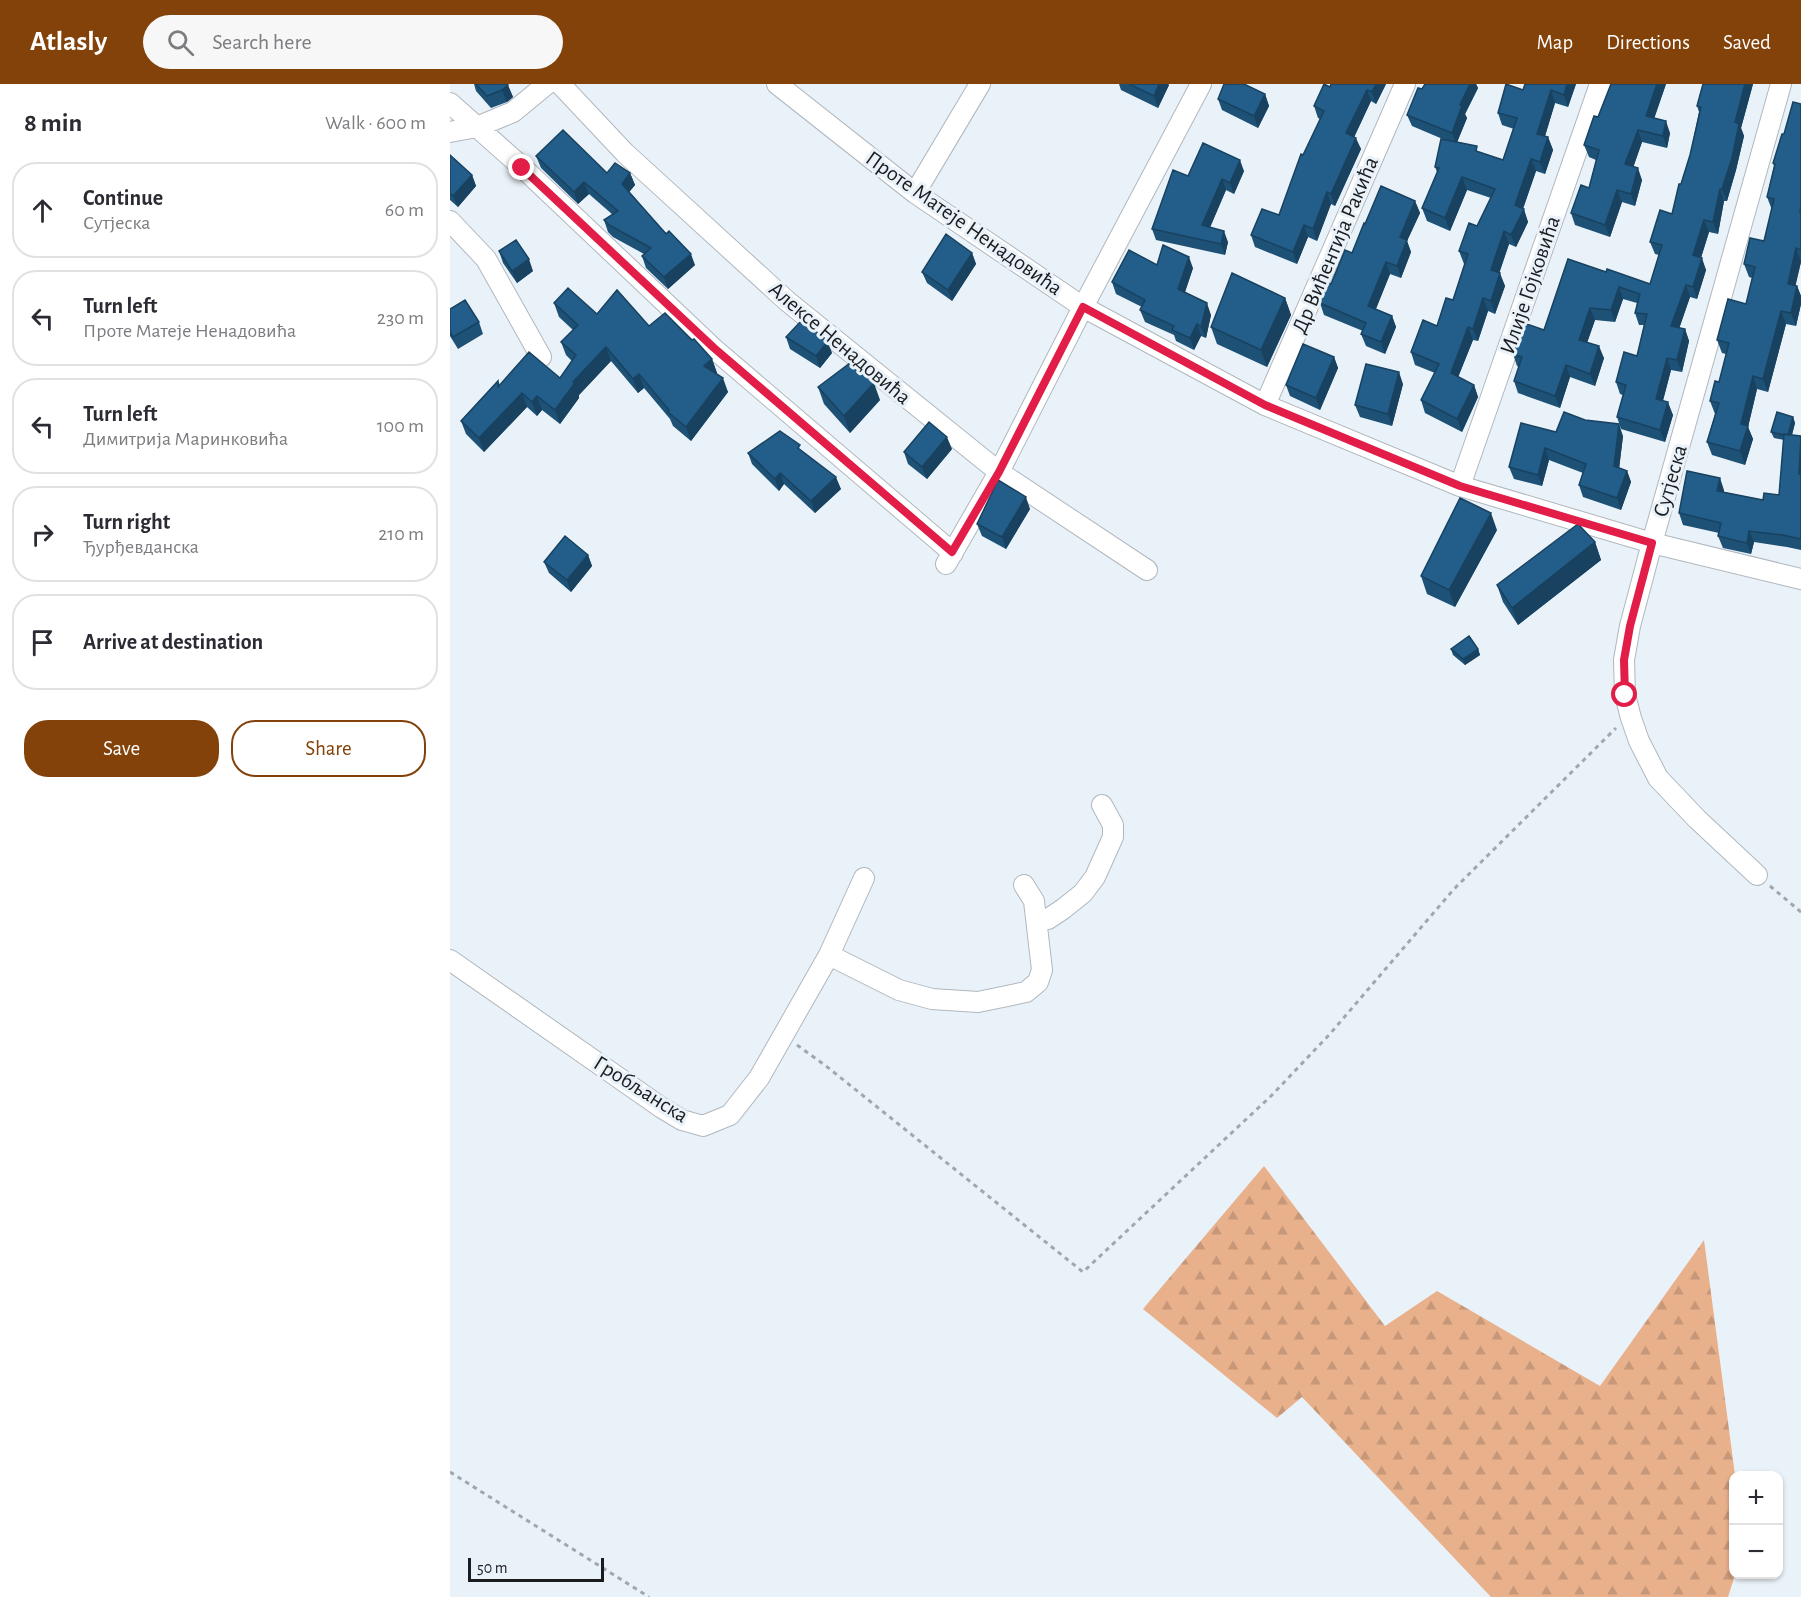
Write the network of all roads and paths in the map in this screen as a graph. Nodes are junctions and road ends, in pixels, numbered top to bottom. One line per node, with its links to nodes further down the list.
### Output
1 (547, 84): 10 (street)
2 (560, 84): 17 (street, Алексе Ненадовића)
3 (777, 84): 12 (street, Проте Матеје Ненадовића)
4 (980, 84): 12 (street)
5 (1201, 84): 14 (street)
6 (1405, 84): 16 (street, Др Вићентија Ракића)
7 (1600, 84): 18 (street, Илије Гојковића)
8 (1781, 84): 19 (street, Сутјеска)
9 (450, 103): 10 (street)
10 (477, 127): 11 (street); 17 (street)
11 (450, 132)
12 (915, 193): 14 (street, Проте Матеје Ненадовића)
13 (450, 221): 15 (street)
14 (1083, 307): 16 (street, Проте Матеје Ненадовића); 17 (street)
15 (542, 357)
16 (1265, 405): 18 (street, Проте Матеје Ненадовића)
17 (999, 472): 20 (street, Алексе Ненадовића)
18 (1460, 486): 19 (street, Проте Матеје Ненадовића)
19 (1652, 543): 21 (street, Проте Матеје Ненадовића); 22 (street, Сутјеска)
20 (1148, 570)
21 (1801, 579)
22 (1631, 717): 24 (street, Сутјеска); 31 (path)
23 (1102, 805): 28 (street)
24 (1757, 874): 27 (path)
25 (864, 878): 29 (street, Гробљанска)
26 (1024, 885): 28 (street)
27 (1801, 912)
28 (1037, 921): 29 (street)
29 (829, 955): 31 (street, Гробљанска)
30 (450, 960): 31 (street, Гробљанска)
31 (783, 1035)
32 (450, 1472): 33 (path)
33 (649, 1597)

